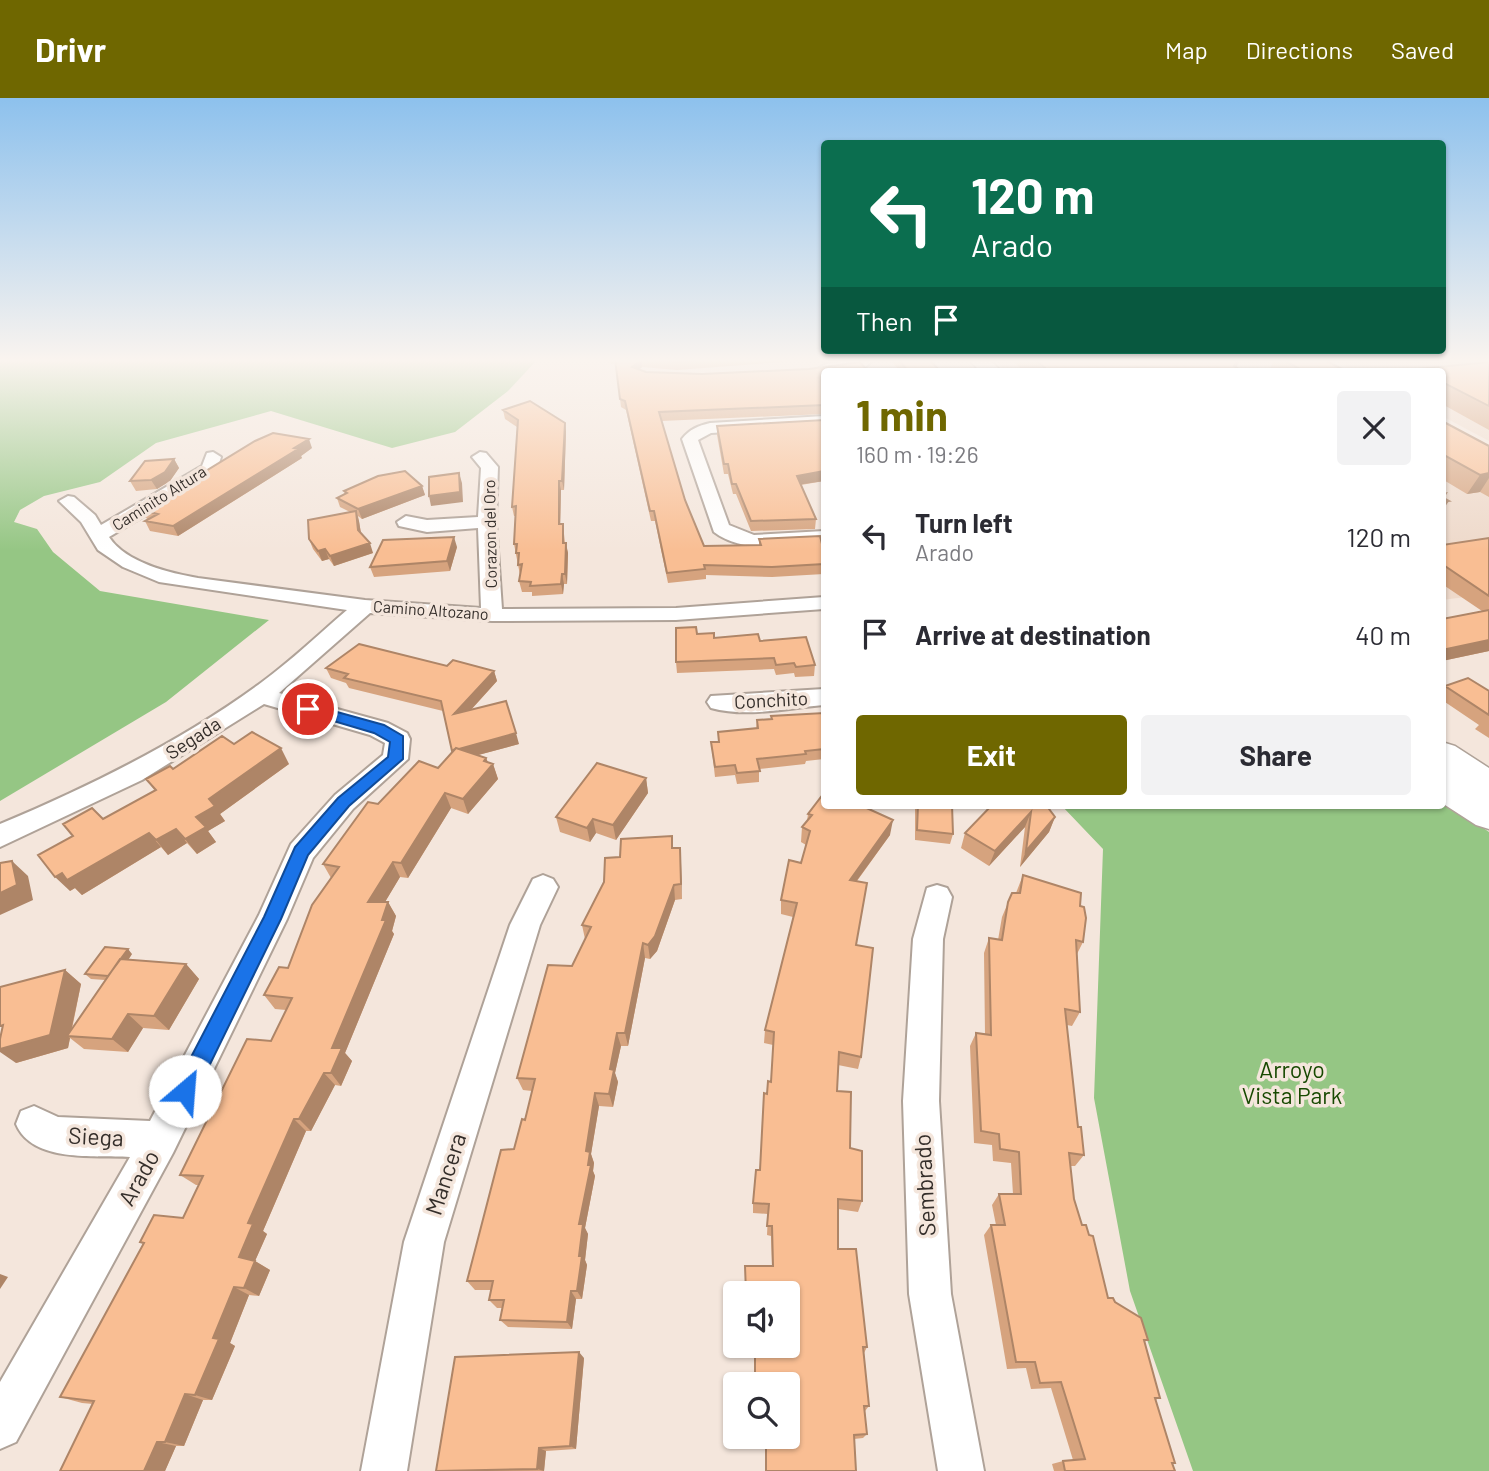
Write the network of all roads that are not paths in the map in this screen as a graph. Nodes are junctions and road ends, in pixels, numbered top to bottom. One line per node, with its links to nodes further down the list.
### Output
1 (790, 423): 8 (street)
2 (213, 457): 7 (street, Caminito Altura)
3 (480, 457): 5 (street, Corazon del Oro)
4 (68, 501): 7 (street, Camino Altozano)
5 (487, 522): 6 (street); 11 (street, Corazon del Oro)
6 (406, 523)
7 (98, 535): 10 (street, Camino Altozano)
8 (821, 537)
9 (821, 603): 11 (street, Camino Altozano)
10 (365, 606): 11 (street, Camino Altozano); 12 (street, Segada)
11 (492, 615)
12 (260, 695): 19 (street, Segada); 23 (street, Arado)
13 (821, 697): 14 (street, Conchito)
14 (719, 702)
15 (1446, 758): 16 (main road)
16 (1489, 786)
17 (1446, 788): 18 (main road)
18 (1489, 815)
19 (0, 836)
20 (543, 887): 25 (street, Mancera)
21 (937, 897): 26 (street, Sembrado)
22 (34, 1124): 23 (street, Siega)
23 (160, 1140): 24 (street, Arado)
24 (0, 1426)
25 (384, 1471)
26 (961, 1471)

